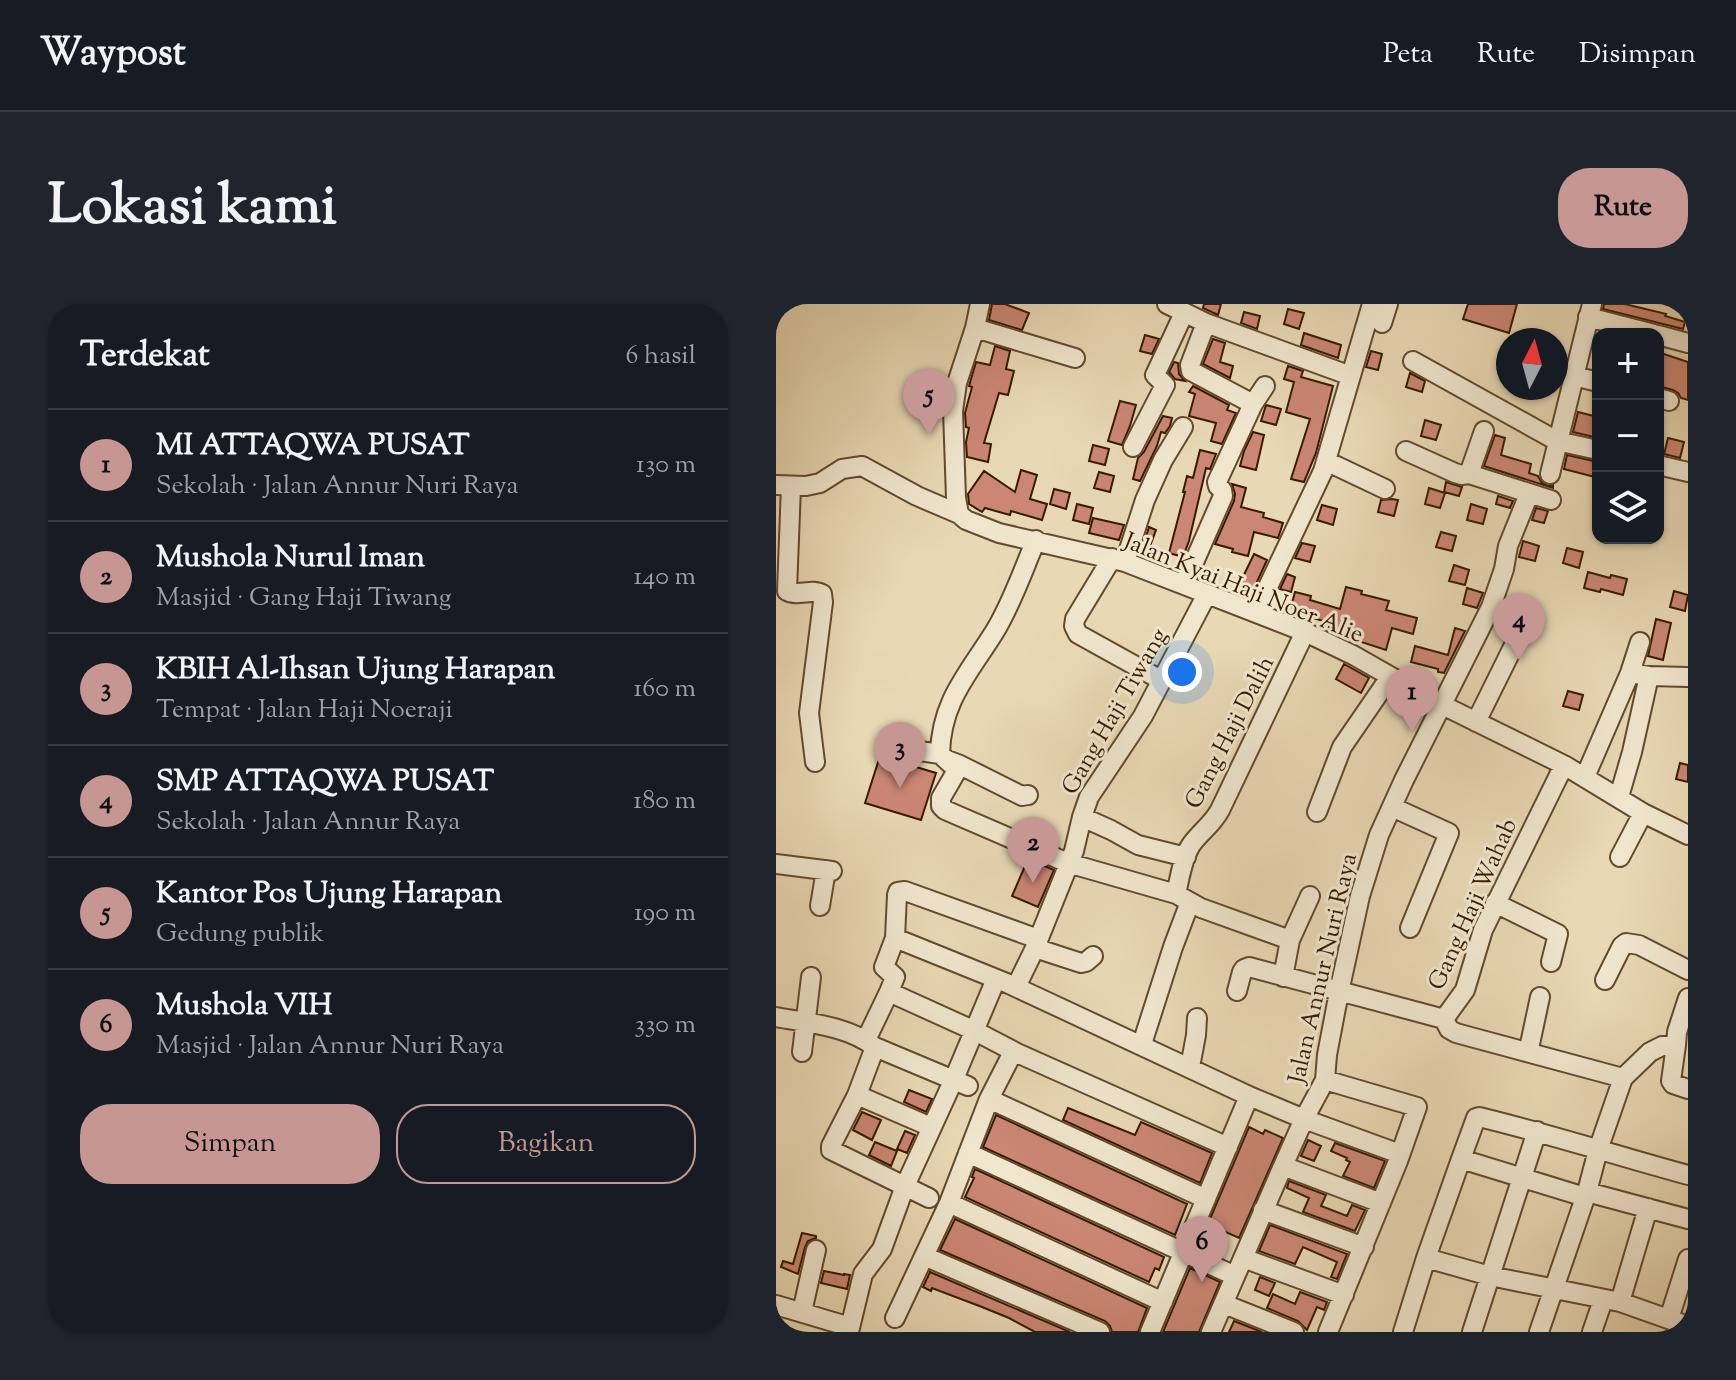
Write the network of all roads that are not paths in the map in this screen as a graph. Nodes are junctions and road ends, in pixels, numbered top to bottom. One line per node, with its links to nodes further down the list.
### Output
1 (980, 304): 8 (street)
2 (1372, 304): 14 (street)
3 (1388, 304): 7 (street)
4 (1175, 308): 6 (street); 22 (street)
5 (1590, 311): 9 (street); 15 (street)
6 (1206, 323): 14 (street); 18 (street)
7 (1382, 323)
8 (975, 328): 12 (street); 34 (street)
9 (1639, 328)
10 (1664, 336): 11 (street)
11 (1688, 343)
12 (1075, 358)
13 (1413, 361): 21 (street)
14 (1351, 376): 25 (street)
15 (1574, 376): 16 (street); 21 (street)
16 (1592, 380)
17 (1265, 386): 18 (street)
18 (1253, 404): 37 (street)
19 (1183, 427): 36 (street)
20 (1484, 431): 28 (street)
21 (1557, 441): 23 (street); 29 (street)
22 (1133, 447)
23 (1592, 449)
24 (1406, 451): 28 (street)
25 (1326, 461): 31 (street); 39 (street)
26 (1664, 466): 27 (street)
27 (1687, 469)
28 (1469, 474): 32 (street)
29 (1550, 474)
30 (783, 485): 34 (street, Jalan Kyai Haji Noer Alie); 52 (street)
31 (1385, 489)
32 (1529, 494): 33 (street); 48 (street, Jalan Annur Nuri Raya)
33 (1551, 500)
34 (959, 514): 35 (street, Jalan Kyai Haji Noer Alie)
35 (1036, 540): 36 (street, Jalan Kyai Haji Noer Alie); 51 (street)
36 (1119, 560): 37 (street, Jalan Kyai Haji Noer Alie); 47 (street)
37 (1184, 585): 38 (street, Jalan Kyai Haji Noer Alie)
38 (1207, 594): 39 (street, Jalan Kyai Haji Noer Alie); 47 (street, Gang Haji Tiwang)
39 (1256, 612): 40 (street, Jalan Kyai Haji Noer Alie)
40 (1305, 632): 45 (street, Jalan Kyai Haji Noer Alie); 62 (street, Gang Haji Dalih)
41 (1519, 635): 49 (street)
42 (1640, 642): 43 (street)
43 (1630, 673): 44 (street); 54 (street)
44 (1649, 676): 46 (street); 56 (street)
45 (1390, 677): 48 (street, Jalan Kyai Haji Noer Alie); 58 (street)
46 (1688, 677)
47 (1161, 680): 60 (street, Gang Haji Tiwang)
48 (1443, 705): 49 (street, Jalan Kyai Haji Noer Alie); 57 (street, Jalan Annur Nuri Raya)
49 (1476, 722): 53 (street, Jalan Kyai Haji Noer Alie)
50 (886, 746): 51 (street)
51 (942, 756): 55 (street); 64 (street)
52 (815, 762)
53 (1564, 765): 54 (street, Jalan Kyai Haji Noer Alie); 68 (street, Gang Haji Wahab)
54 (1585, 777): 56 (street, Jalan Kyai Haji Noer Alie)
55 (1028, 795)
56 (1619, 797): 59 (street, Jalan Kyai Haji Noer Alie)
57 (1392, 807): 70 (street); 84 (street, Jalan Annur Nuri Raya)
58 (1317, 812)
59 (1643, 813): 61 (street, Jalan Kyai Haji Noer Alie); 63 (street)
60 (1082, 817): 62 (street); 64 (street, Gang Haji Tiwang)
61 (1688, 835)
62 (1186, 857): 67 (street, Gang Haji Dalih)
63 (1620, 857)
64 (1068, 863): 67 (street); 73 (street, Gang Haji Tiwang)
65 (776, 864): 69 (street)
66 (1310, 896): 72 (street)
67 (1183, 898): 72 (street); 93 (street, Gang Haji Dalih)
68 (1495, 903): 75 (street); 89 (street, Gang Haji Wahab)
69 (820, 906)
70 (1410, 928)
71 (895, 938): 73 (street); 79 (street); 83 (street)
72 (1290, 940): 78 (street)
73 (1036, 944): 74 (street); 81 (street, Gang Haji Tiwang)
74 (1093, 956)
75 (1551, 962)
76 (1688, 970): 80 (street)
77 (811, 977): 90 (street)
78 (1283, 977): 82 (street); 84 (street)
79 (996, 979): 81 (street); 91 (street)
80 (1605, 980)
81 (1016, 987): 93 (street)
82 (1237, 991)
83 (889, 992): 91 (street); 92 (street)
84 (1339, 992): 89 (street); 100 (street, Jalan Annur Nuri Raya)
85 (1540, 997): 96 (street)
86 (1688, 998): 94 (street)
87 (776, 1017): 90 (street)
88 (1197, 1018): 98 (street)
89 (1444, 1019): 96 (street)
90 (806, 1022): 92 (street); 95 (street)
91 (975, 1031): 97 (street); 101 (street)
92 (871, 1044): 101 (street); 103 (street)
93 (1142, 1044): 98 (street)
94 (1676, 1045): 99 (street); 102 (street)
95 (802, 1052)
96 (1526, 1052): 99 (street)
97 (1017, 1053): 105 (street); 109 (street)
98 (1190, 1067): 104 (street)
99 (1623, 1078): 110 (street)
100 (1325, 1080): 106 (street, Jalan Annur Nuri Raya); 112 (street)
101 (961, 1083): 107 (street)
102 (1688, 1089)
103 (857, 1095): 107 (street); 117 (street)
104 (1249, 1096): 106 (street); 109 (street)
105 (989, 1099): 111 (street); 120 (street)
106 (1304, 1119): 112 (street); 114 (street, Jalan Annur Nuri Raya)
107 (931, 1127): 117 (street)
108 (1537, 1131): 110 (street); 113 (street); 116 (street)
109 (1228, 1147): 120 (street)
110 (1598, 1150): 115 (street); 118 (street)
111 (968, 1153): 121 (street); 128 (street)
112 (1400, 1154): 122 (street)
113 (1461, 1159): 116 (street); 131 (street)
114 (1283, 1166): 122 (street); 124 (street, Jalan Annur Nuri Raya)
115 (1688, 1175)
116 (1521, 1178): 118 (street); 134 (street)
117 (905, 1186): 119 (street); 145 (street)
118 (1586, 1194): 123 (street); 135 (street)
119 (929, 1198)
120 (1206, 1199): 128 (street)
121 (949, 1203): 129 (street); 138 (street)
122 (1381, 1203): 126 (street)
123 (1648, 1208): 125 (street); 137 (street)
124 (1263, 1210): 126 (street); 130 (street, Jalan Annur Nuri Raya)
125 (1688, 1219)
126 (1364, 1247): 136 (street)
127 (816, 1250): 141 (street)
128 (1184, 1251): 133 (street); 138 (street)
129 (924, 1256): 142 (street); 146 (street)
130 (1243, 1258): 133 (street, Jalan Annur Nuri Raya); 136 (street)
131 (1426, 1258): 134 (street); 151 (street)
132 (1688, 1259): 143 (street)
133 (1235, 1276): 139 (street, Jalan Annur Nuri Raya)
134 (1490, 1276): 135 (street); 152 (street)
135 (1553, 1289): 137 (street); 153 (street)
136 (1344, 1295): 150 (street)
137 (1611, 1301): 143 (street); 154 (street)
138 (1163, 1302): 147 (street)
139 (1224, 1304): 148 (street, Jalan Annur Nuri Raya); 149 (street)
140 (776, 1305): 141 (street)
141 (802, 1312): 145 (street)
142 (895, 1318)
143 (1662, 1322): 144 (street)
144 (1688, 1326)
145 (849, 1329)
146 (1100, 1332)
147 (1150, 1332)
148 (1211, 1332)
149 (1294, 1332)
150 (1328, 1332)
151 (1403, 1332)
152 (1472, 1332)
153 (1539, 1332)
154 (1592, 1332)

